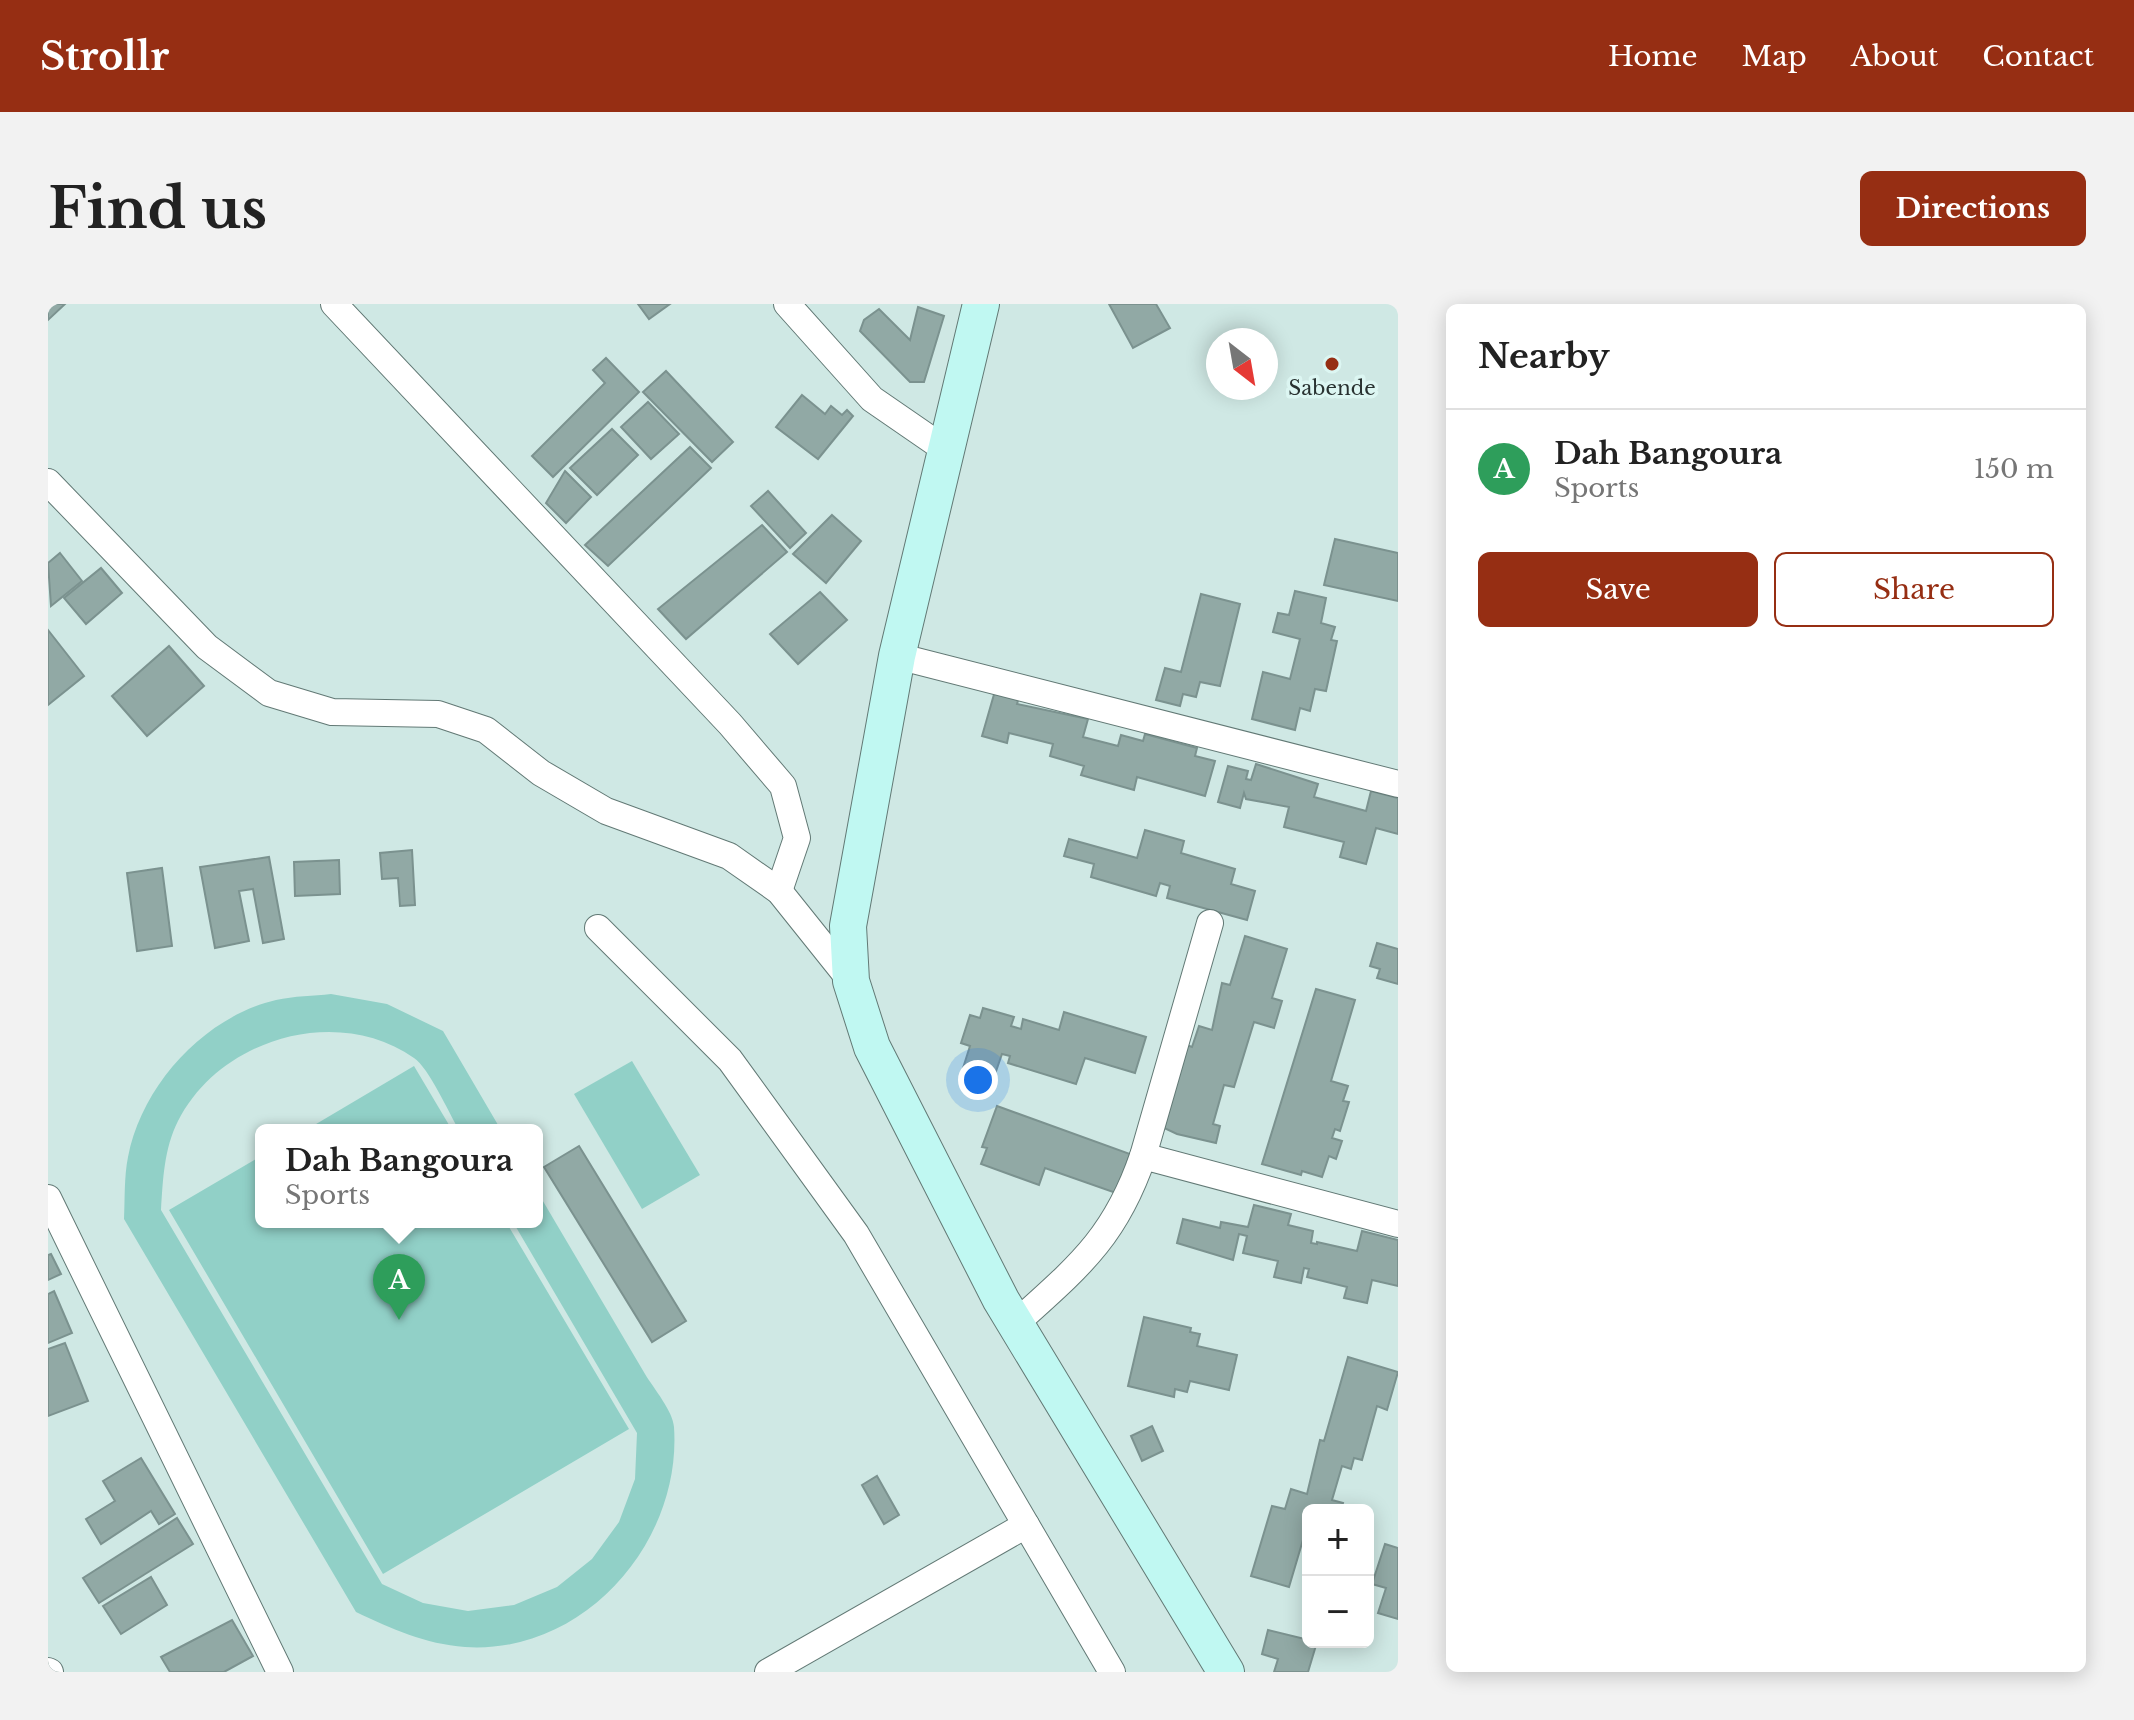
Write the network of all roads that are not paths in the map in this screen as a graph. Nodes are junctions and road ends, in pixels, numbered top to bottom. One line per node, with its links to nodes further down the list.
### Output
1 (334, 304): 8 (street)
2 (787, 304): 4 (street)
3 (981, 304): 4 (main road)
4 (946, 450): 6 (main road)
5 (48, 482): 8 (street)
6 (897, 656): 7 (street); 11 (main road)
7 (1398, 784)
8 (779, 891): 11 (street)
9 (1210, 923): 12 (street)
10 (598, 928): 16 (street)
11 (851, 981): 15 (main road)
12 (1143, 1156): 14 (street); 15 (street)
13 (48, 1198): 17 (street)
14 (1398, 1224)
15 (1015, 1324): 20 (main road)
16 (1026, 1525): 18 (street); 19 (street)
17 (280, 1672)
18 (768, 1672)
19 (1112, 1672)
20 (1226, 1672)

